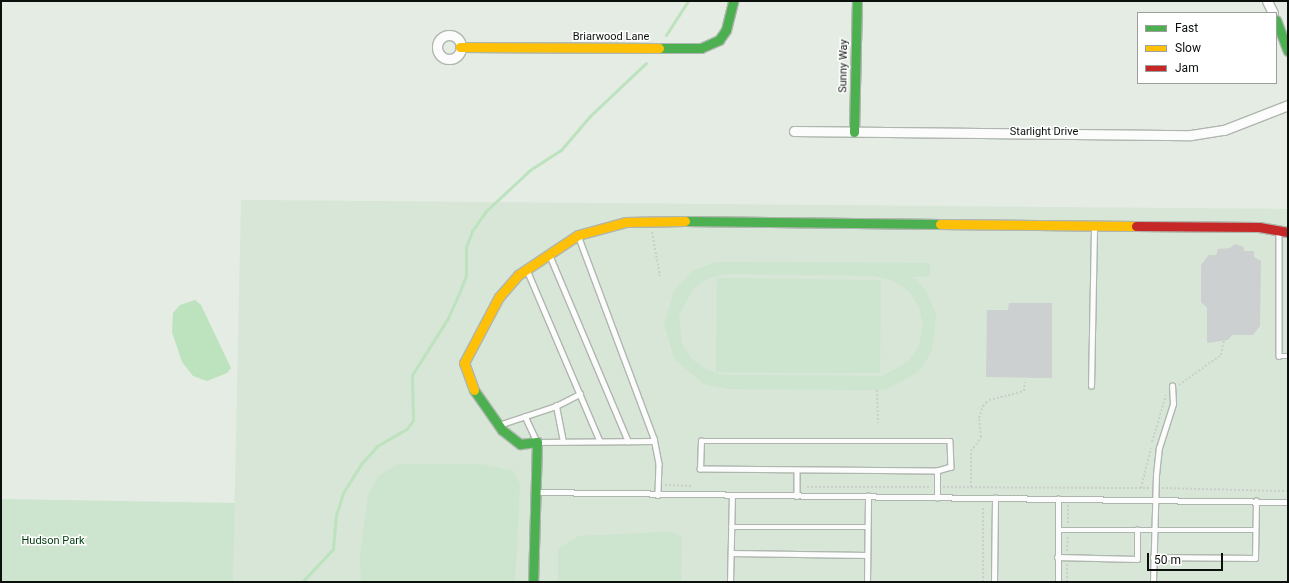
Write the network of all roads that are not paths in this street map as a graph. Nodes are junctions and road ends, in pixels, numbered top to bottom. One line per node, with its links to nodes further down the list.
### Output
1 (733, 1): 6 (street, Briarwood Lane)
2 (857, 1): 10 (street, Sunny Way)
3 (1267, 1): 4 (street)
4 (1272, 12)
5 (1277, 23): 7 (street)
6 (460, 48)
7 (1288, 51)
8 (1288, 105): 10 (street, Starlight Drive)
9 (794, 131): 10 (street, Starlight Drive)
10 (854, 132)
11 (1094, 225): 12 (street); 13 (street); 17 (lane)
12 (1283, 231): 16 (lane)
13 (578, 235): 14 (street); 25 (lane)
14 (548, 252): 15 (street); 24 (lane)
15 (526, 269): 19 (lane); 22 (street)
16 (1288, 356)
17 (1091, 386)
18 (1172, 388): 38 (lane)
19 (580, 394): 20 (lane); 23 (lane)
20 (556, 406): 21 (lane); 27 (lane)
21 (526, 416): 22 (lane); 26 (lane)
22 (499, 424): 26 (street)
23 (600, 441): 24 (lane); 27 (lane)
24 (628, 441): 25 (lane)
25 (654, 441): 31 (lane)
26 (537, 442): 27 (lane); 30 (street)
27 (564, 442)
28 (797, 470): 29 (lane); 29 (lane); 33 (lane)
29 (937, 471): 35 (lane)
30 (535, 492): 31 (lane); 51 (street)
31 (658, 495): 32 (lane)
32 (732, 496): 33 (lane); 41 (lane)
33 (797, 496): 34 (lane)
34 (868, 496): 35 (lane); 42 (lane)
35 (937, 498): 36 (lane)
36 (996, 498): 37 (lane); 54 (lane)
37 (1058, 499): 38 (lane); 43 (lane)
38 (1155, 500): 39 (lane); 46 (lane)
39 (1256, 501): 40 (lane); 45 (lane)
40 (1288, 502)
41 (731, 527): 42 (lane); 47 (lane)
42 (867, 527): 48 (lane)
43 (1058, 530): 44 (lane); 49 (lane)
44 (1137, 530): 46 (lane); 49 (lane)
45 (1255, 530): 46 (lane); 50 (lane)
46 (1154, 531): 50 (lane)
47 (731, 553): 48 (lane); 52 (lane)
48 (868, 555): 53 (lane)
49 (1057, 557): 55 (lane)
50 (1153, 557): 56 (lane)
51 (533, 582)
52 (730, 582)
53 (867, 582)
54 (994, 582)
55 (1058, 582)
56 (1153, 582)

